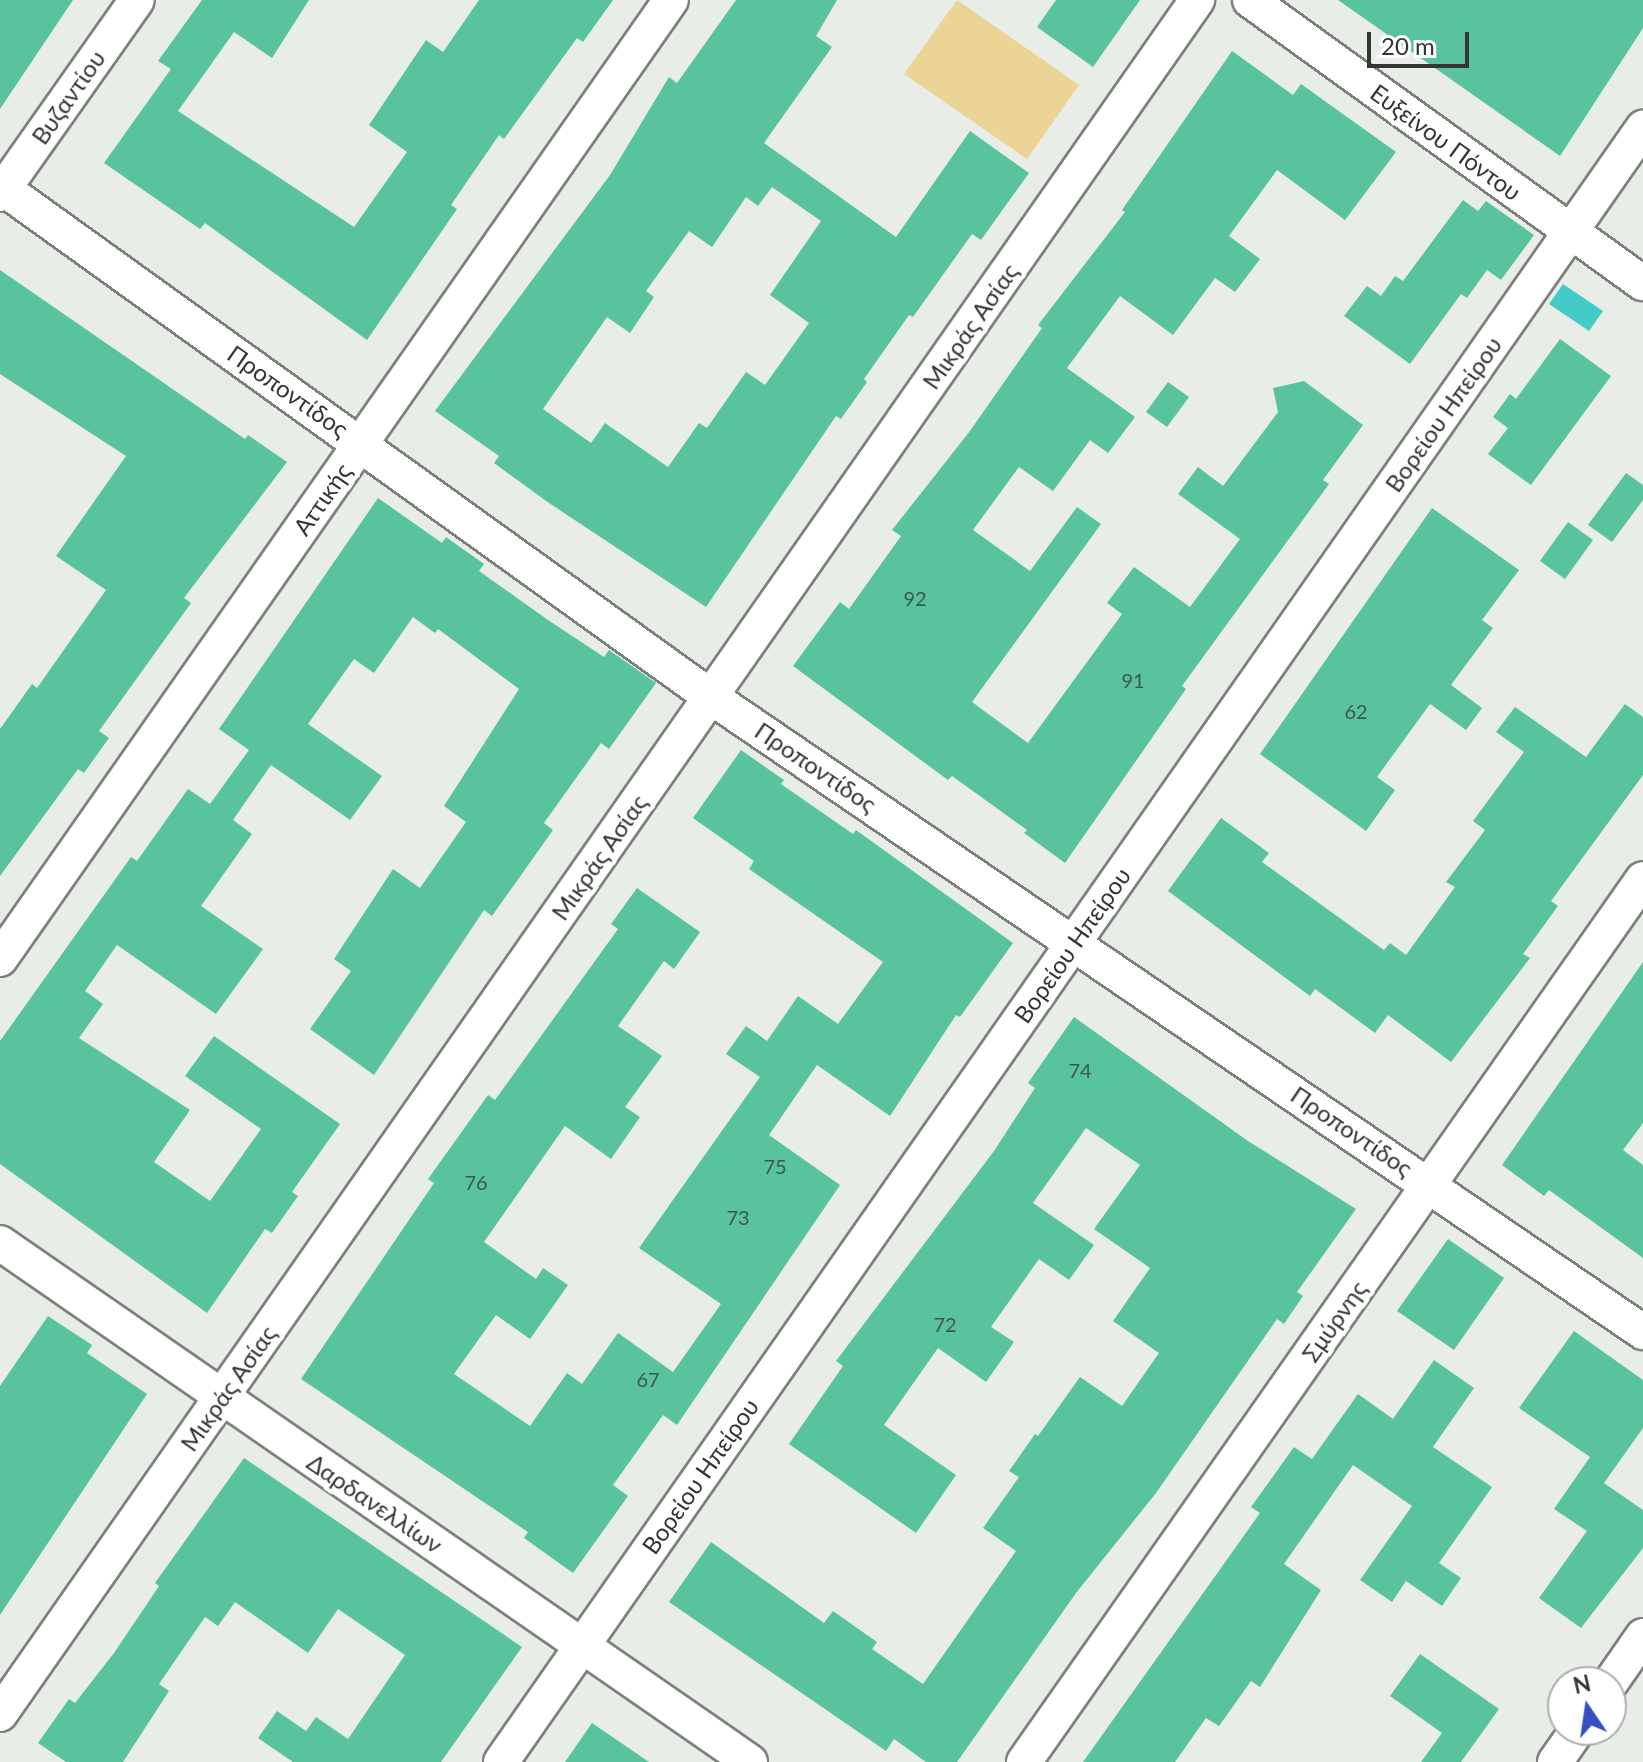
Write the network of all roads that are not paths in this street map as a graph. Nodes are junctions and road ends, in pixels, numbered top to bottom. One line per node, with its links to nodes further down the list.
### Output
1 (137, 0): 6 (street, Βυζαντίου)
2 (671, 0): 9 (street, Αττικής)
3 (1197, 0): 10 (street, Μικράς Ασίας)
4 (1250, 0): 7 (street, Ευξείνου Πόντου)
5 (1643, 128): 7 (street, Βορείου Ηπείρου)
6 (1, 190): 9 (street, Προποντίδος)
7 (1571, 232): 8 (street, Ευξείνου Πόντου); 12 (street, Βορείου Ηπείρου)
8 (1643, 283)
9 (361, 443): 10 (street, Προποντίδος); 13 (street, Αττικής)
10 (711, 697): 12 (street, Προποντίδος); 17 (street, Μικράς Ασίας)
11 (1643, 879): 14 (street, Σμύρνης)
12 (1074, 941): 14 (street, Προποντίδος); 19 (street, Βορείου Ηπείρου)
13 (0, 959)
14 (1430, 1183): 16 (street, Προποντίδος); 24 (street, Σμύρνης)
15 (0, 1243): 17 (street, Δαρδανελλίων)
16 (1643, 1332)
17 (221, 1398): 19 (street, Δαρδανελλίων); 21 (street, Μικράς Ασίας)
18 (1643, 1636): 20 (street)
19 (582, 1645): 22 (street, Βορείου Ηπείρου); 23 (street, Δαρδανελλίων)
20 (1622, 1666)
21 (0, 1714)
22 (501, 1762)
23 (750, 1762)
24 (1024, 1762)

